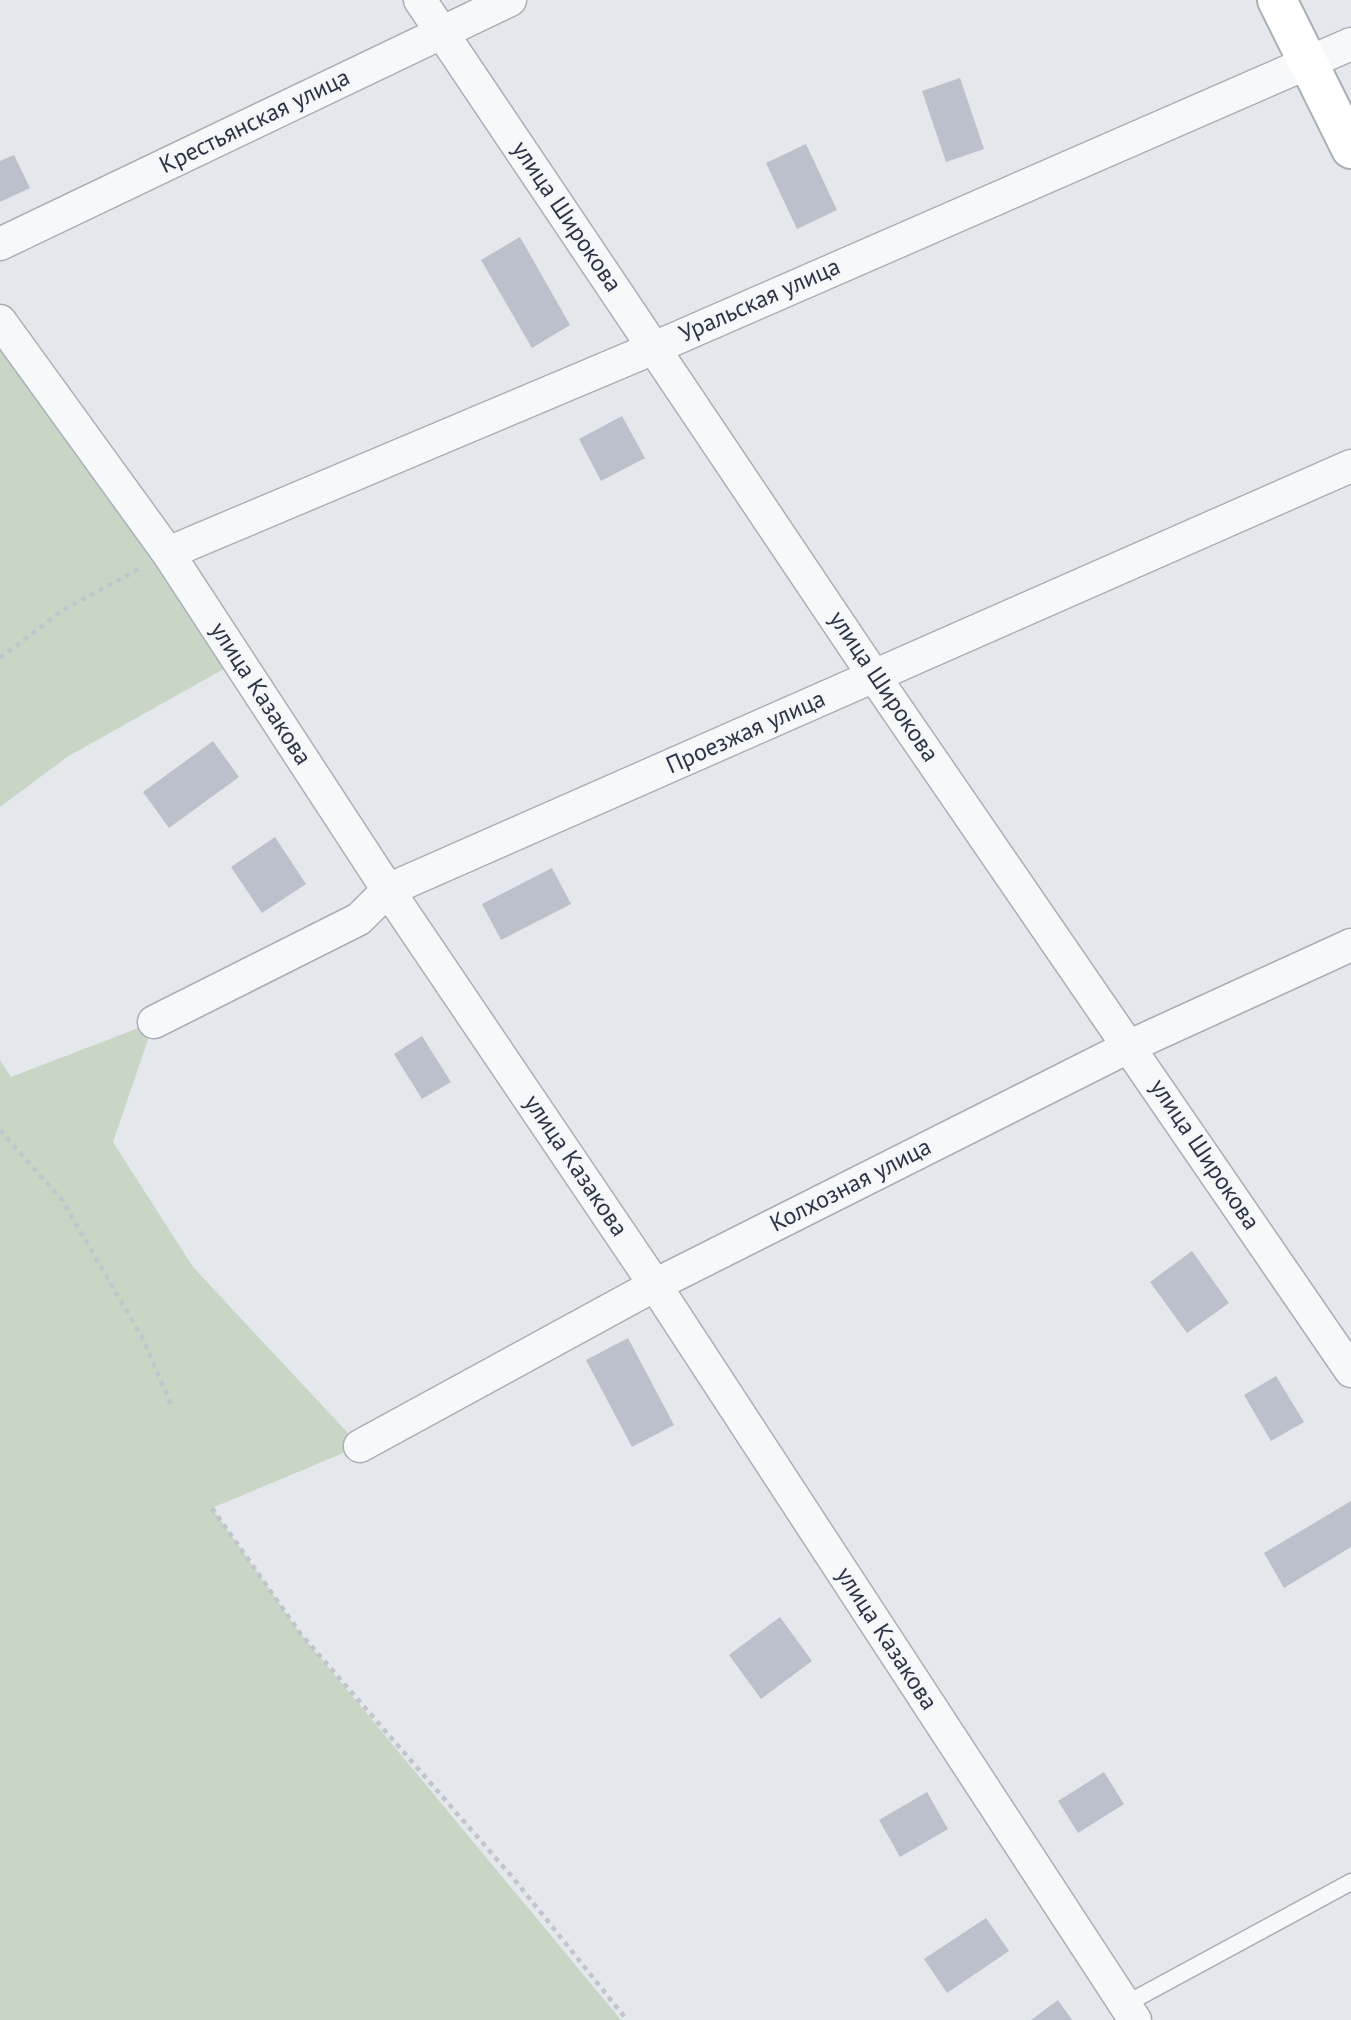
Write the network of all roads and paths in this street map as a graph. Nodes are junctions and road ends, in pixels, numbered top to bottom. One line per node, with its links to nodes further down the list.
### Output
1 (420, 0): 4 (street, улица Широкова)
2 (510, 0): 4 (street, Крестьянская улица)
3 (1277, 0): 6 (street)
4 (441, 32): 8 (street, Крестьянская улица); 10 (street, улица Широкова)
5 (1351, 44): 6 (street, Уральская улица)
6 (1309, 63): 7 (street); 10 (street, Уральская улица)
7 (1351, 149)
8 (0, 244)
9 (0, 321): 12 (street, улица Казакова)
10 (654, 348): 12 (street, Уральская улица); 14 (street, улица Широкова)
11 (1351, 466): 14 (street, Проезжая улица)
12 (168, 553): 13 (path); 15 (street, улица Казакова)
13 (0, 658)
14 (874, 676): 15 (street, Проезжая улица); 18 (street, улица Широкова)
15 (388, 890): 17 (street, Проезжая улица); 20 (street, улица Казакова)
16 (1351, 945): 18 (street, Колхозная улица)
17 (154, 1021)
18 (1130, 1046): 20 (street, Колхозная улица); 21 (street, улица Широкова)
19 (0, 1130): 22 (path)
20 (655, 1284): 23 (street, Колхозная улица); 26 (street, улица Казакова)
21 (1351, 1371)
22 (172, 1407)
23 (360, 1446)
24 (212, 1508): 27 (path)
25 (1351, 1882): 26 (lane)
26 (1130, 2013)
27 (627, 2020)

